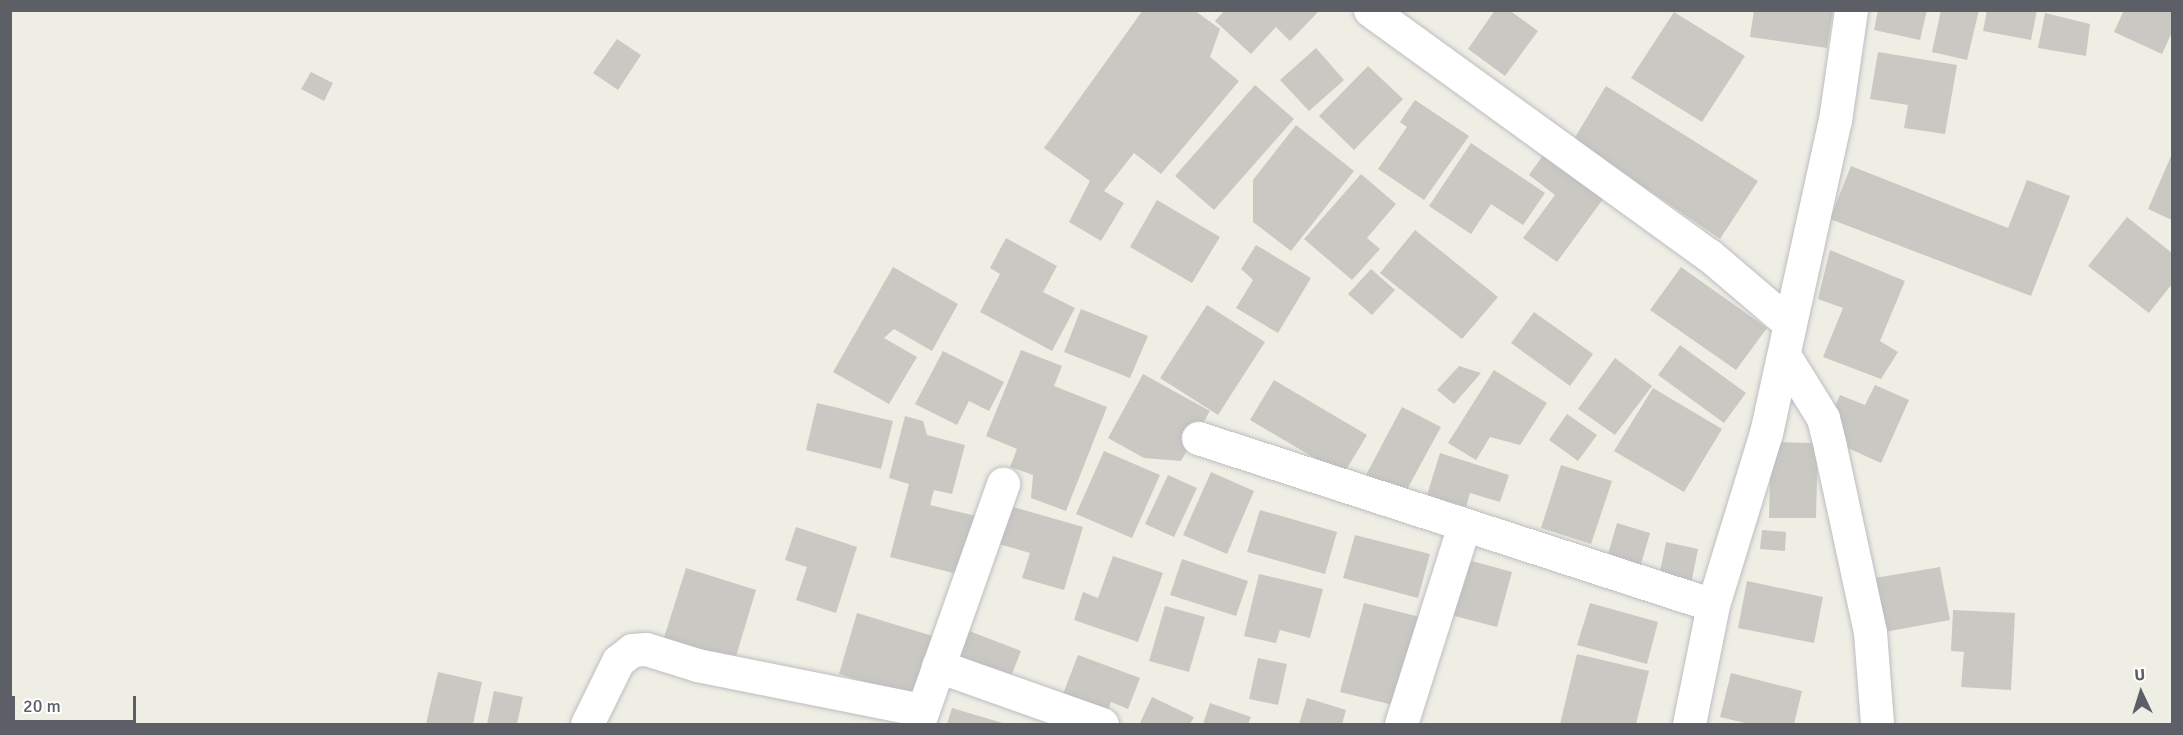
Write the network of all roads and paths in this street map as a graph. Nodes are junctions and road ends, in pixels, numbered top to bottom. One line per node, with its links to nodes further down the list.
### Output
1 (1371, 10): 3 (street)
2 (1851, 10): 3 (street)
3 (1787, 339): 7 (street); 14 (street)
4 (1198, 438): 6 (street)
5 (1003, 484): 8 (street)
6 (1464, 525): 7 (street); 12 (street)
7 (1713, 605): 13 (street)
8 (938, 666): 9 (street); 11 (street)
9 (921, 718): 10 (street)
10 (587, 724)
11 (1102, 724)
12 (1401, 724)
13 (1689, 724)
14 (1877, 724)

